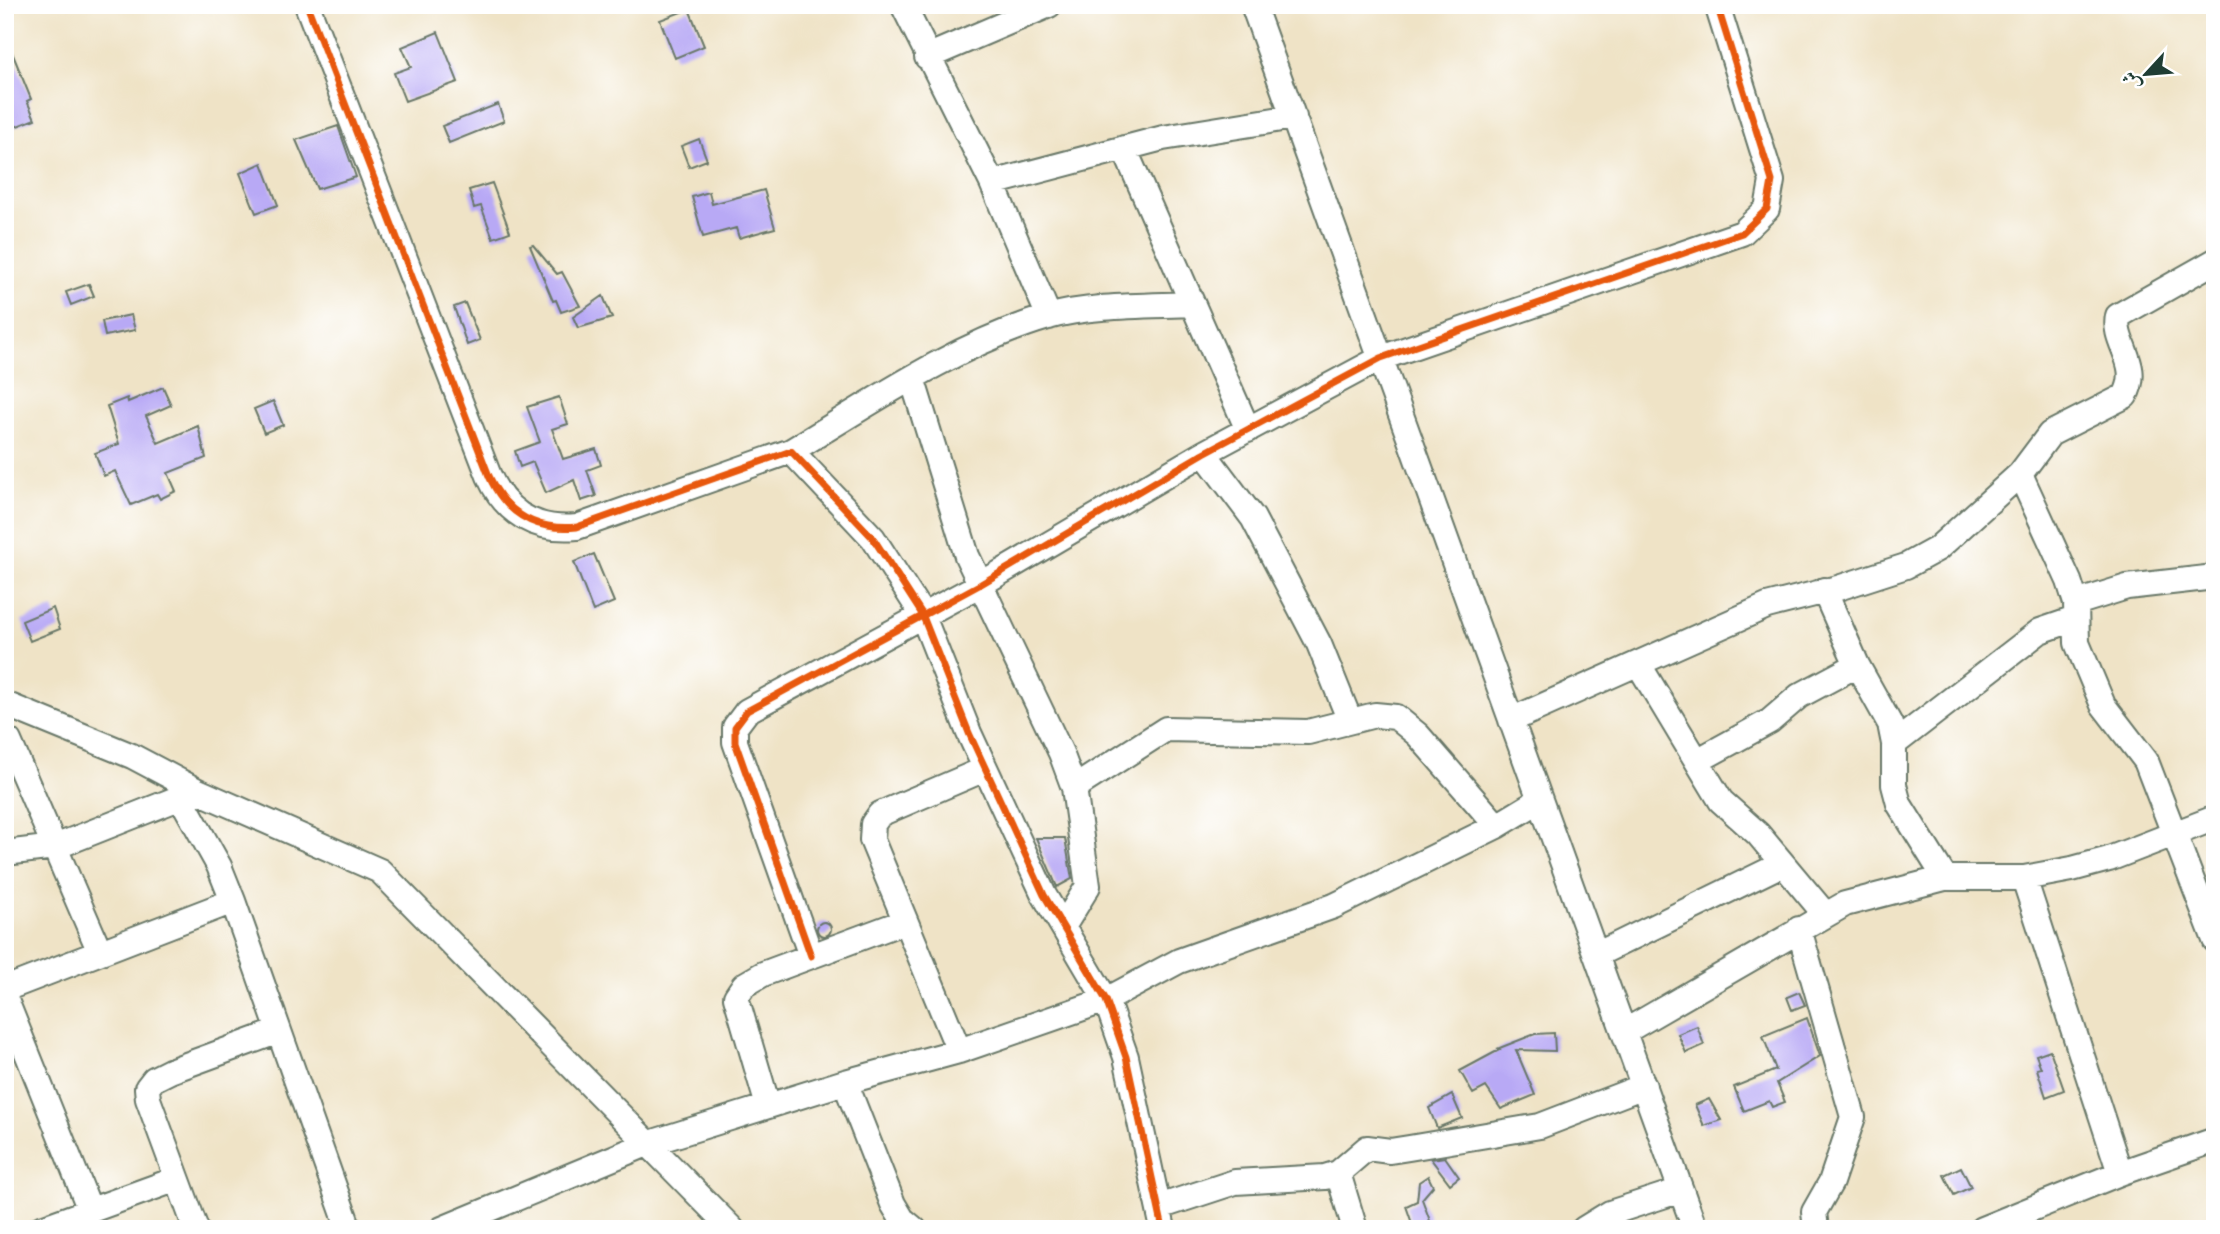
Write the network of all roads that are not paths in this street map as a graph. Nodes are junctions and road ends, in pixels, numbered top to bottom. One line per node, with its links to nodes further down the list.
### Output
1 (307, 5): 16 (street)
2 (903, 5): 6 (street)
3 (1049, 5): 6 (street)
4 (1254, 5): 7 (street)
5 (1717, 5): 13 (street)
6 (927, 57): 9 (street)
7 (1294, 117): 8 (street); 13 (street)
8 (1124, 148): 9 (street); 11 (street)
9 (992, 183): 12 (street)
10 (2215, 261): 18 (street)
11 (1192, 304): 12 (street); 15 (street)
12 (1049, 317): 14 (street)
13 (1381, 358): 15 (street); 27 (street)
14 (912, 378): 16 (street); 20 (street)
15 (1248, 430): 17 (street)
16 (791, 451): 23 (street)
17 (1204, 453): 20 (street); 28 (street)
18 (2020, 474): 21 (street); 22 (street)
19 (2215, 578): 22 (street)
20 (981, 584): 23 (street); 34 (street)
21 (1824, 590): 24 (street); 25 (street)
22 (2076, 611): 31 (street); 39 (street)
23 (922, 614): 33 (street); 53 (street)
24 (1639, 665): 27 (street); 32 (street)
25 (1857, 665): 31 (street); 32 (street)
26 (5, 704): 29 (street)
27 (1511, 719): 36 (street)
28 (1350, 721): 34 (street); 38 (street)
29 (55, 724): 30 (street); 35 (street)
30 (7, 742): 40 (street)
31 (1894, 744): 43 (street)
32 (1696, 761): 42 (street)
33 (985, 769): 47 (street); 48 (street)
34 (1074, 788): 48 (street)
35 (190, 794): 40 (street); 45 (street); 64 (street)
36 (1540, 800): 38 (street); 52 (street)
37 (2215, 818): 39 (street)
38 (1497, 826): 56 (street)
39 (2175, 833): 44 (street); 50 (street)
40 (55, 847): 41 (street); 51 (street)
41 (5, 853)
42 (1782, 864): 46 (street); 52 (street)
43 (1945, 878): 44 (street); 46 (street)
44 (2024, 878): 66 (street)
45 (233, 901): 51 (street); 57 (street)
46 (1824, 913): 49 (street)
47 (903, 922): 53 (street); 59 (street)
48 (1063, 926): 56 (street)
49 (1799, 929): 58 (street); 81 (street)
50 (2215, 940)
51 (100, 952): 54 (street)
52 (1596, 954): 58 (street)
53 (811, 956): 62 (street)
54 (5, 989)
55 (5, 998): 69 (street)
56 (1107, 1000): 59 (street); 70 (street)
57 (279, 1031): 67 (street); 74 (street)
58 (1624, 1032): 61 (street)
59 (959, 1051): 60 (street)
60 (845, 1082): 62 (street); 77 (street)
61 (1644, 1086): 65 (street); 68 (street)
62 (768, 1106): 64 (street)
63 (2215, 1140): 66 (street)
64 (647, 1144): 71 (street); 76 (street)
65 (1338, 1173): 70 (street); 78 (street)
66 (2120, 1173): 82 (street)
67 (177, 1179): 69 (street); 73 (street)
68 (1681, 1190): 79 (street); 80 (street)
69 (90, 1210): 72 (street)
70 (1161, 1218)
71 (484, 1221): 75 (street)
72 (39, 1229)
73 (196, 1229)
74 (349, 1229)
75 (442, 1229)
76 (733, 1229)
77 (914, 1229)
78 (1355, 1229)
79 (1584, 1229)
80 (1695, 1229)
81 (1816, 1229)
82 (1982, 1229)

